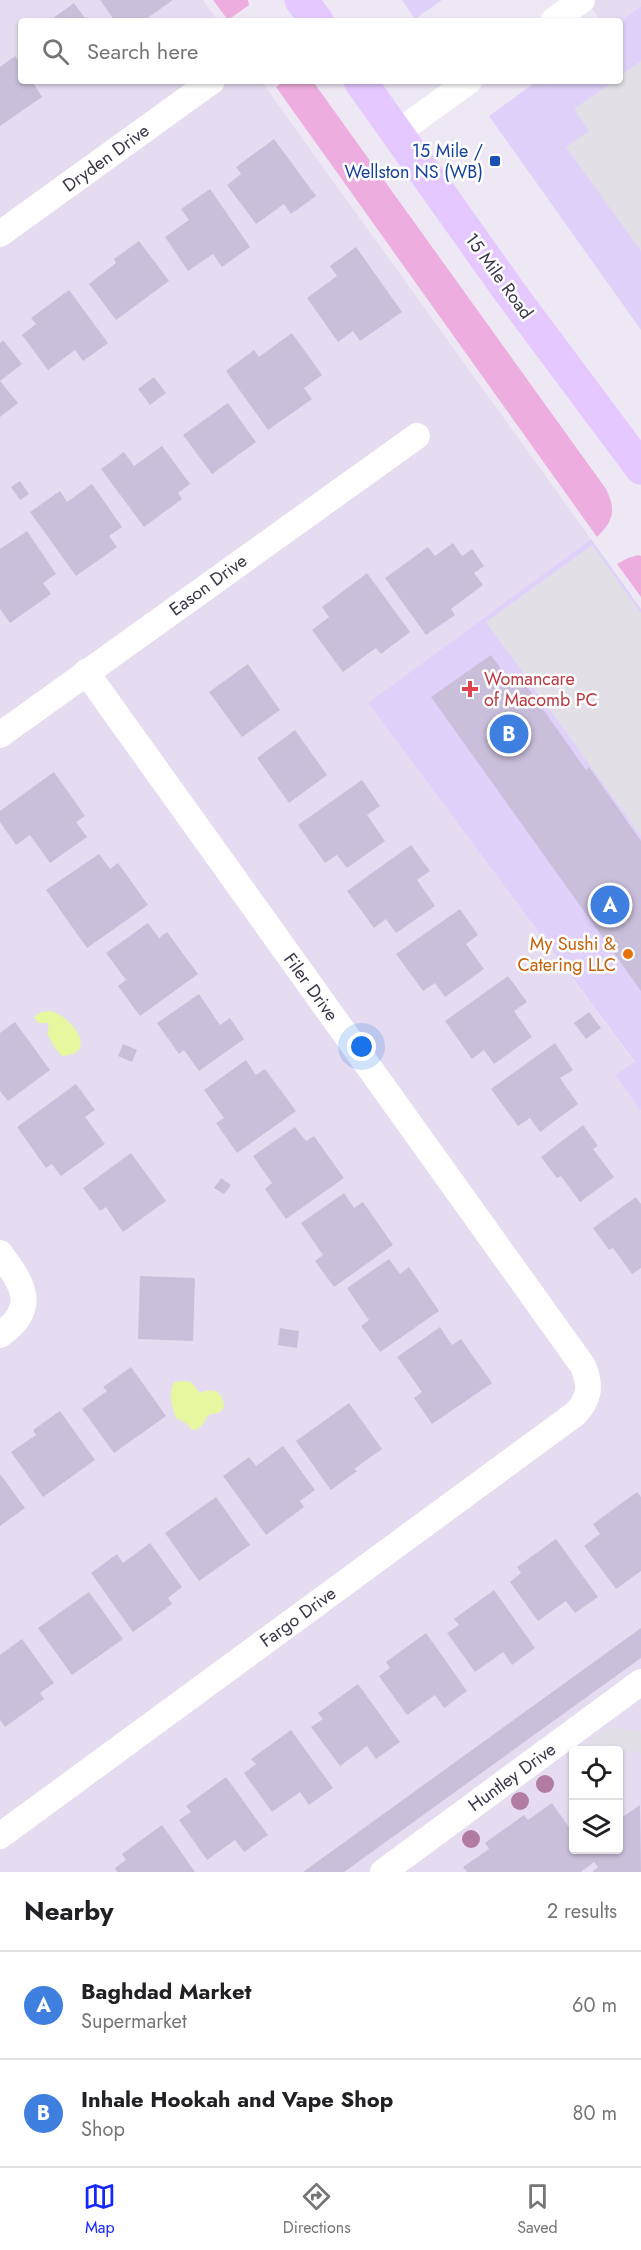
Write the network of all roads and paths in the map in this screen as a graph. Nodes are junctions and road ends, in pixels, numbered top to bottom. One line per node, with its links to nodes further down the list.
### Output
1 (582, 0): 2 (street)
2 (557, 18)
3 (208, 84): 7 (street, Dryden Drive)
4 (362, 84): 6 (main road, 15 Mile Road)
5 (465, 84): 6 (street)
6 (397, 133): 9 (main road, 15 Mile Road)
7 (0, 234)
8 (417, 436): 10 (street, Eason Drive)
9 (641, 468)
10 (86, 672): 11 (street, Eason Drive); 14 (street, Filer Drive)
11 (0, 735)
12 (0, 1253): 13 (street)
13 (0, 1335)
14 (589, 1392): 16 (street, Fargo Drive)
15 (641, 1682): 17 (street, Huntley Drive)
16 (0, 1836)
17 (383, 1872)

